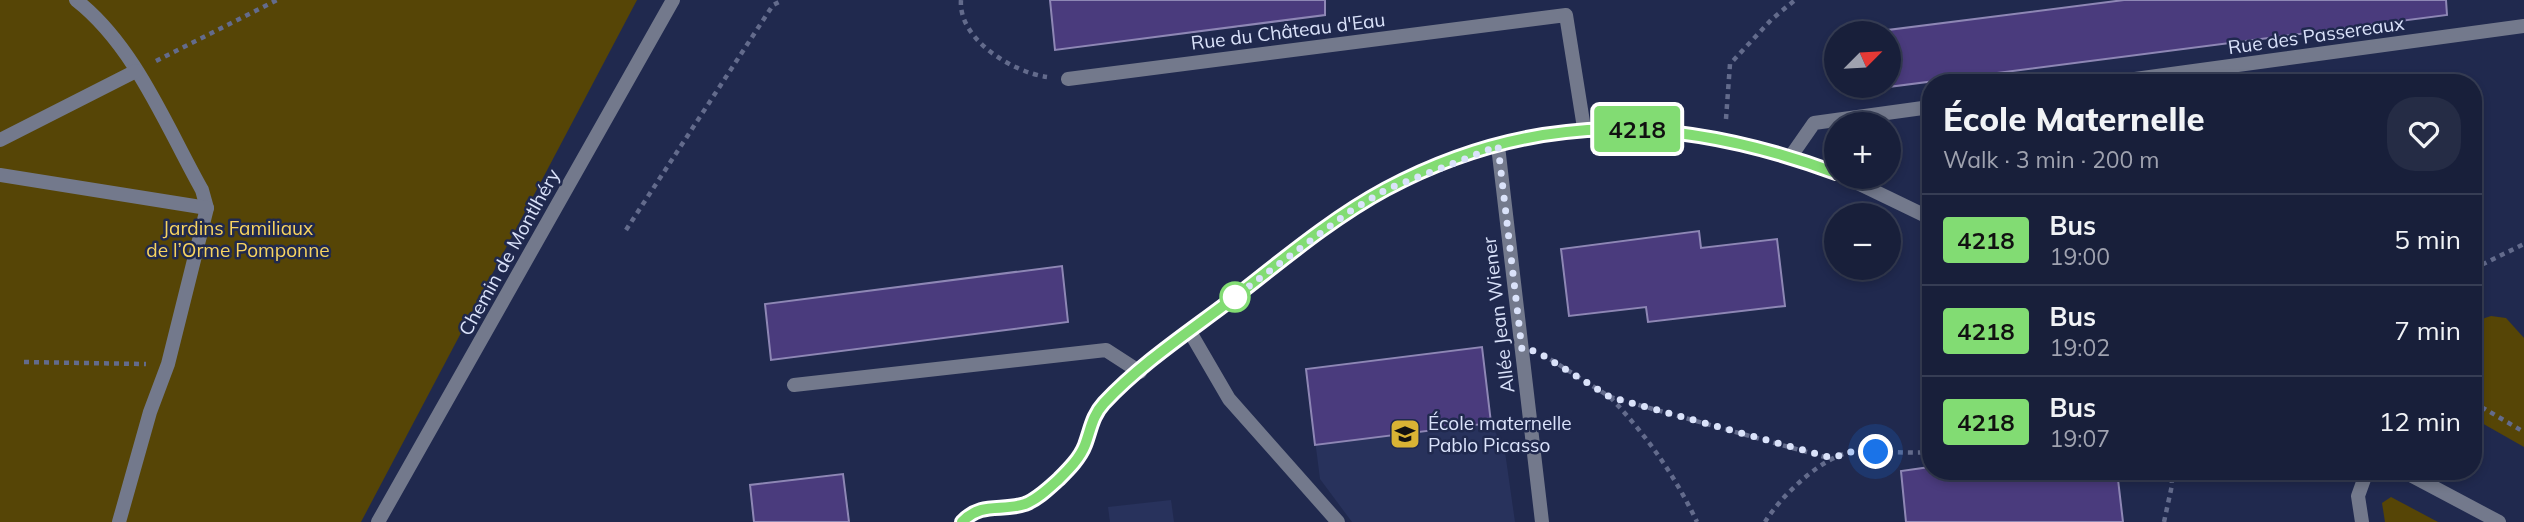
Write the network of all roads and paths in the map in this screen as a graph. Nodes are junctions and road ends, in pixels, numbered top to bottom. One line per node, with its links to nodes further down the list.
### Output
1 (76, 0): 8 (street)
2 (277, 0): 8 (path)
3 (673, 0): 40 (street, Chemin de Montlhéry)
4 (783, 0): 22 (path)
5 (961, 0): 10 (path)
6 (1792, 1): 14 (path)
7 (2524, 26): 9 (street, Rue des Passereaux)
8 (136, 71): 13 (street); 20 (street)
9 (2172, 74)
10 (1068, 79): 12 (street, Rue du Château d'Eau)
11 (1922, 108): 16 (street)
12 (1584, 128): 14 (street); 15 (street)
13 (0, 139)
14 (1725, 140): 16 (street)
15 (1498, 146): 25 (street); 26 (street, Allée Jean Wiener)
16 (1791, 156): 17 (street)
17 (1824, 168)
18 (0, 174): 20 (street)
19 (1870, 189): 21 (street)
20 (207, 208): 28 (street)
21 (1922, 214)
22 (626, 230)
23 (2524, 244): 24 (path)
24 (2482, 265)
25 (1190, 332): 29 (street); 42 (street)
26 (1522, 350): 31 (path); 43 (street, Allée Jean Wiener)
27 (24, 362): 28 (path)
28 (168, 365): 39 (street)
29 (1140, 372): 30 (street); 41 (street)
30 (794, 385)
31 (1610, 397): 35 (path); 44 (path)
32 (2482, 407): 33 (path)
33 (2524, 432)
34 (1922, 452): 35 (path)
35 (1832, 458): 45 (path)
36 (2172, 480): 46 (path)
37 (2364, 480): 47 (street)
38 (2420, 480): 48 (street)
39 (119, 522)
40 (378, 522)
41 (962, 522)
42 (1338, 522)
43 (1542, 522)
44 (1697, 522)
45 (1765, 522)
46 (2164, 522)
47 (2362, 522)
48 (2499, 522)

